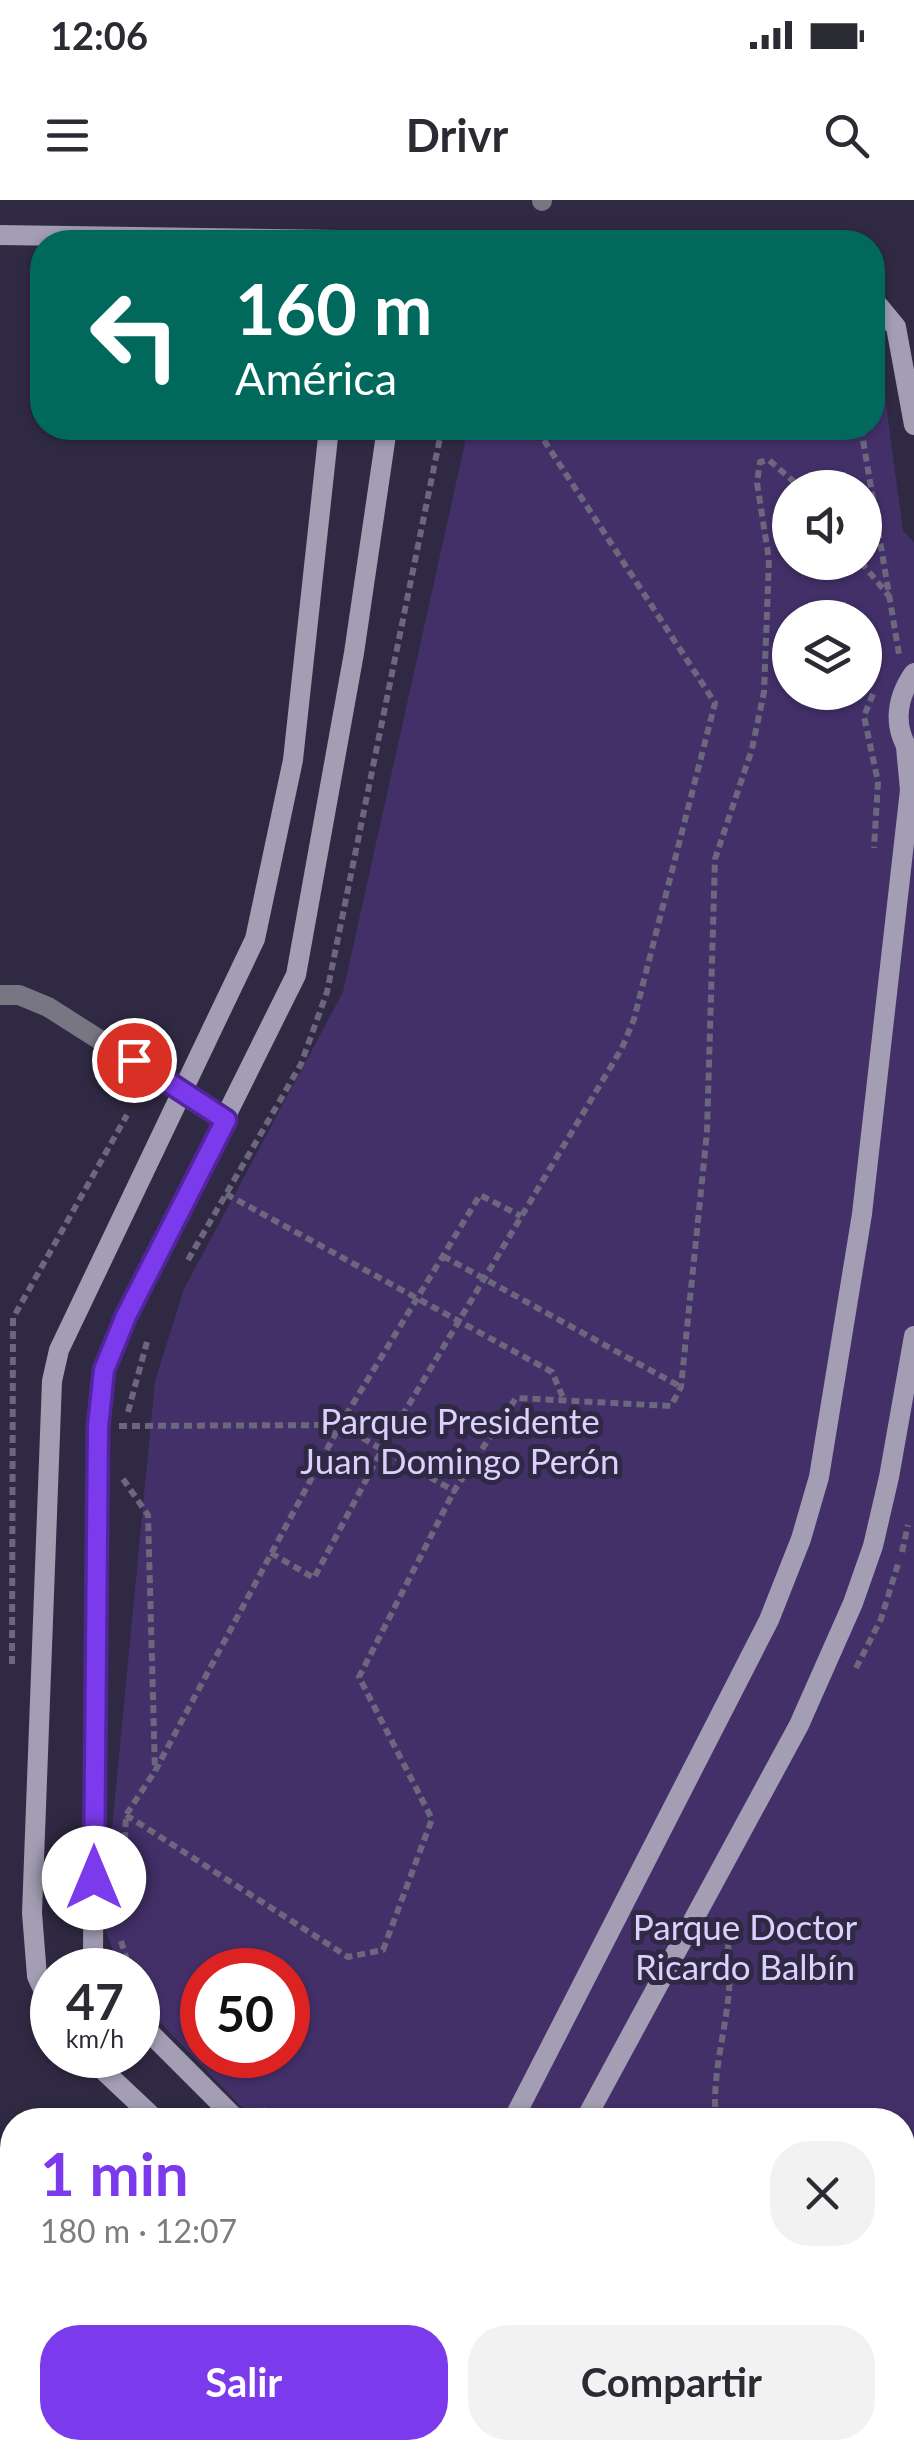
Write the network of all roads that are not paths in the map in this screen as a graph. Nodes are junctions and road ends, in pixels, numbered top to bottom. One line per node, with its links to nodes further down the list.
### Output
1 (0, 235): 2 (main road)
2 (30, 235)
3 (885, 314): 4 (main road)
4 (914, 424)
5 (328, 440): 10 (main road)
6 (385, 440): 11 (main road)
7 (914, 673): 8 (main road)
8 (910, 752): 19 (main road)
9 (0, 996): 10 (street)
10 (180, 1091): 11 (street); 13 (main road)
11 (226, 1120): 14 (main road)
12 (914, 1336): 20 (main road)
13 (35, 1948)
14 (93, 1948)
15 (160, 2043): 18 (main road)
16 (111, 2078): 17 (main road)
17 (143, 2108)
18 (225, 2108)
19 (519, 2108)
20 (592, 2108)

